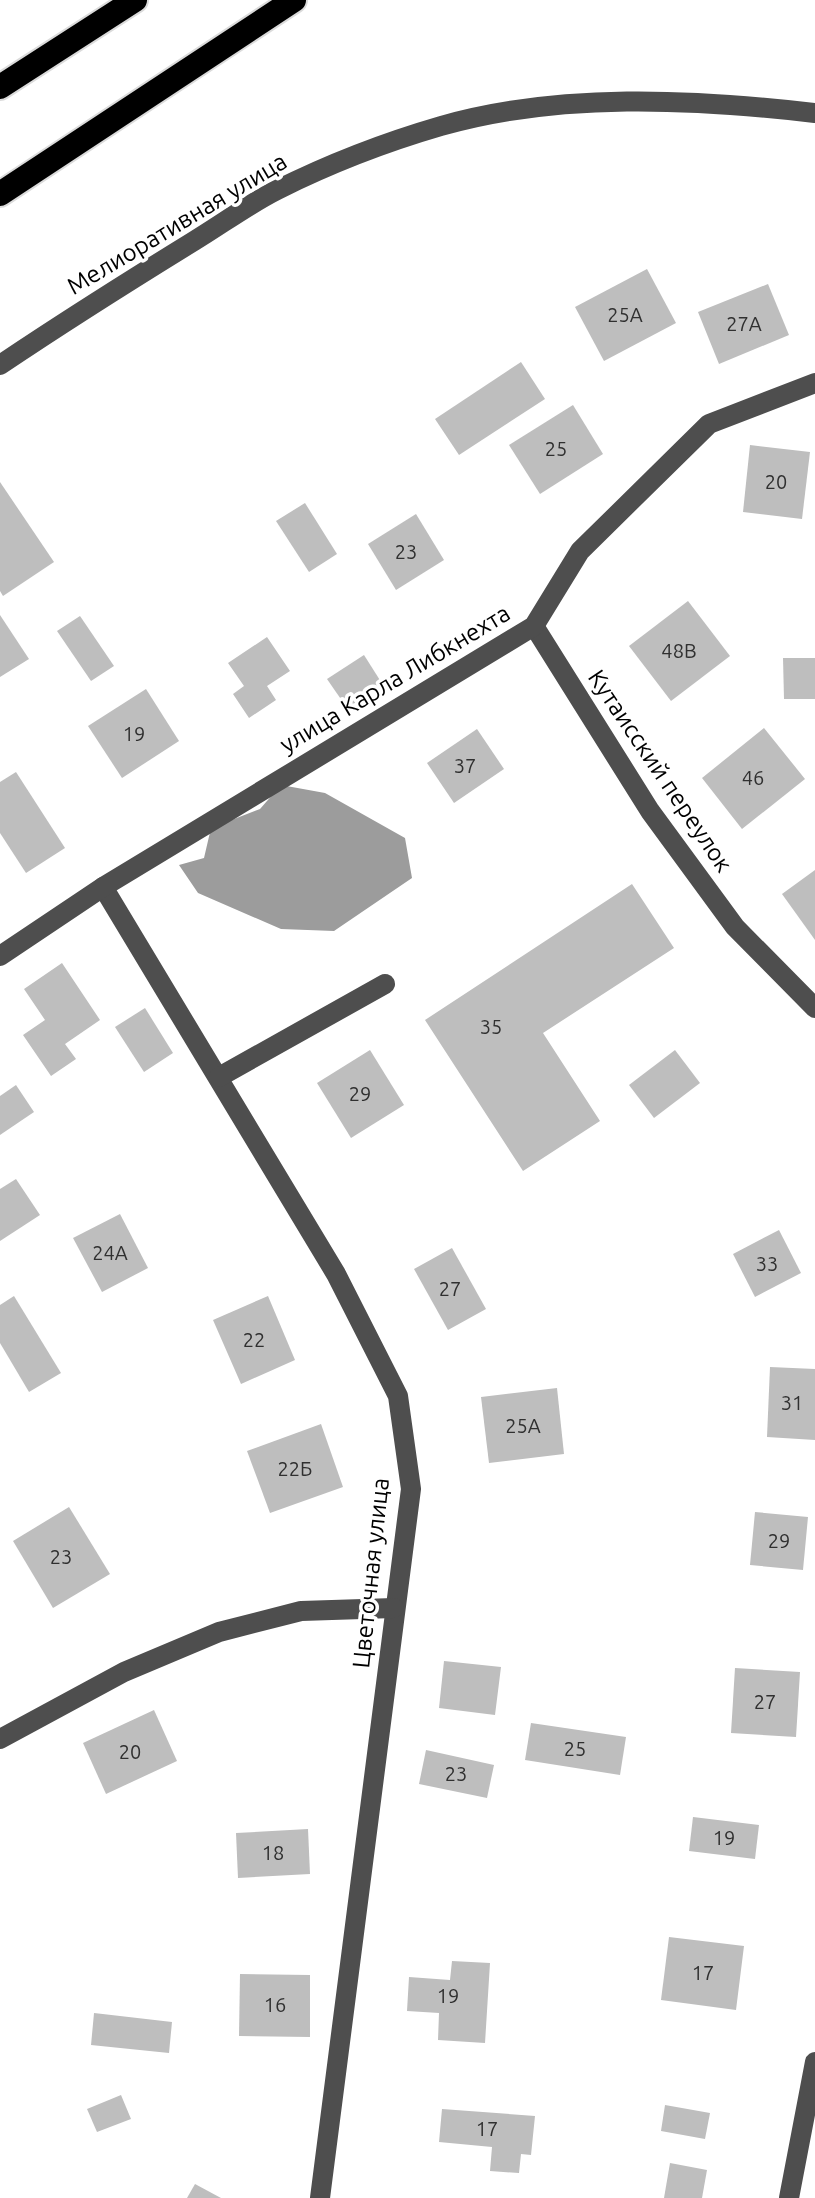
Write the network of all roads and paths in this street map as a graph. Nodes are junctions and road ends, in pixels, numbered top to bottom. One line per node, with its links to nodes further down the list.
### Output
1 (135, 0): 3 (highway)
2 (294, 0): 5 (highway)
3 (0, 87)
4 (815, 113): 6 (street, Мелиоративная улица)
5 (0, 194)
6 (0, 365)
7 (815, 383): 8 (street, улица Карла Либкнехта)
8 (534, 626): 9 (street, улица Карла Либкнехта); 12 (street, Кутаисский переулок)
9 (103, 887): 10 (street, улица Карла Либкнехта); 13 (street, Цветочная улица)
10 (0, 956)
11 (385, 984): 13 (street)
12 (815, 1008)
13 (219, 1077): 14 (street, Цветочная улица)
14 (394, 1608): 15 (street); 17 (street, Цветочная улица)
15 (0, 1739)
16 (815, 2062): 18 (street)
17 (320, 2198)
18 (789, 2198)

